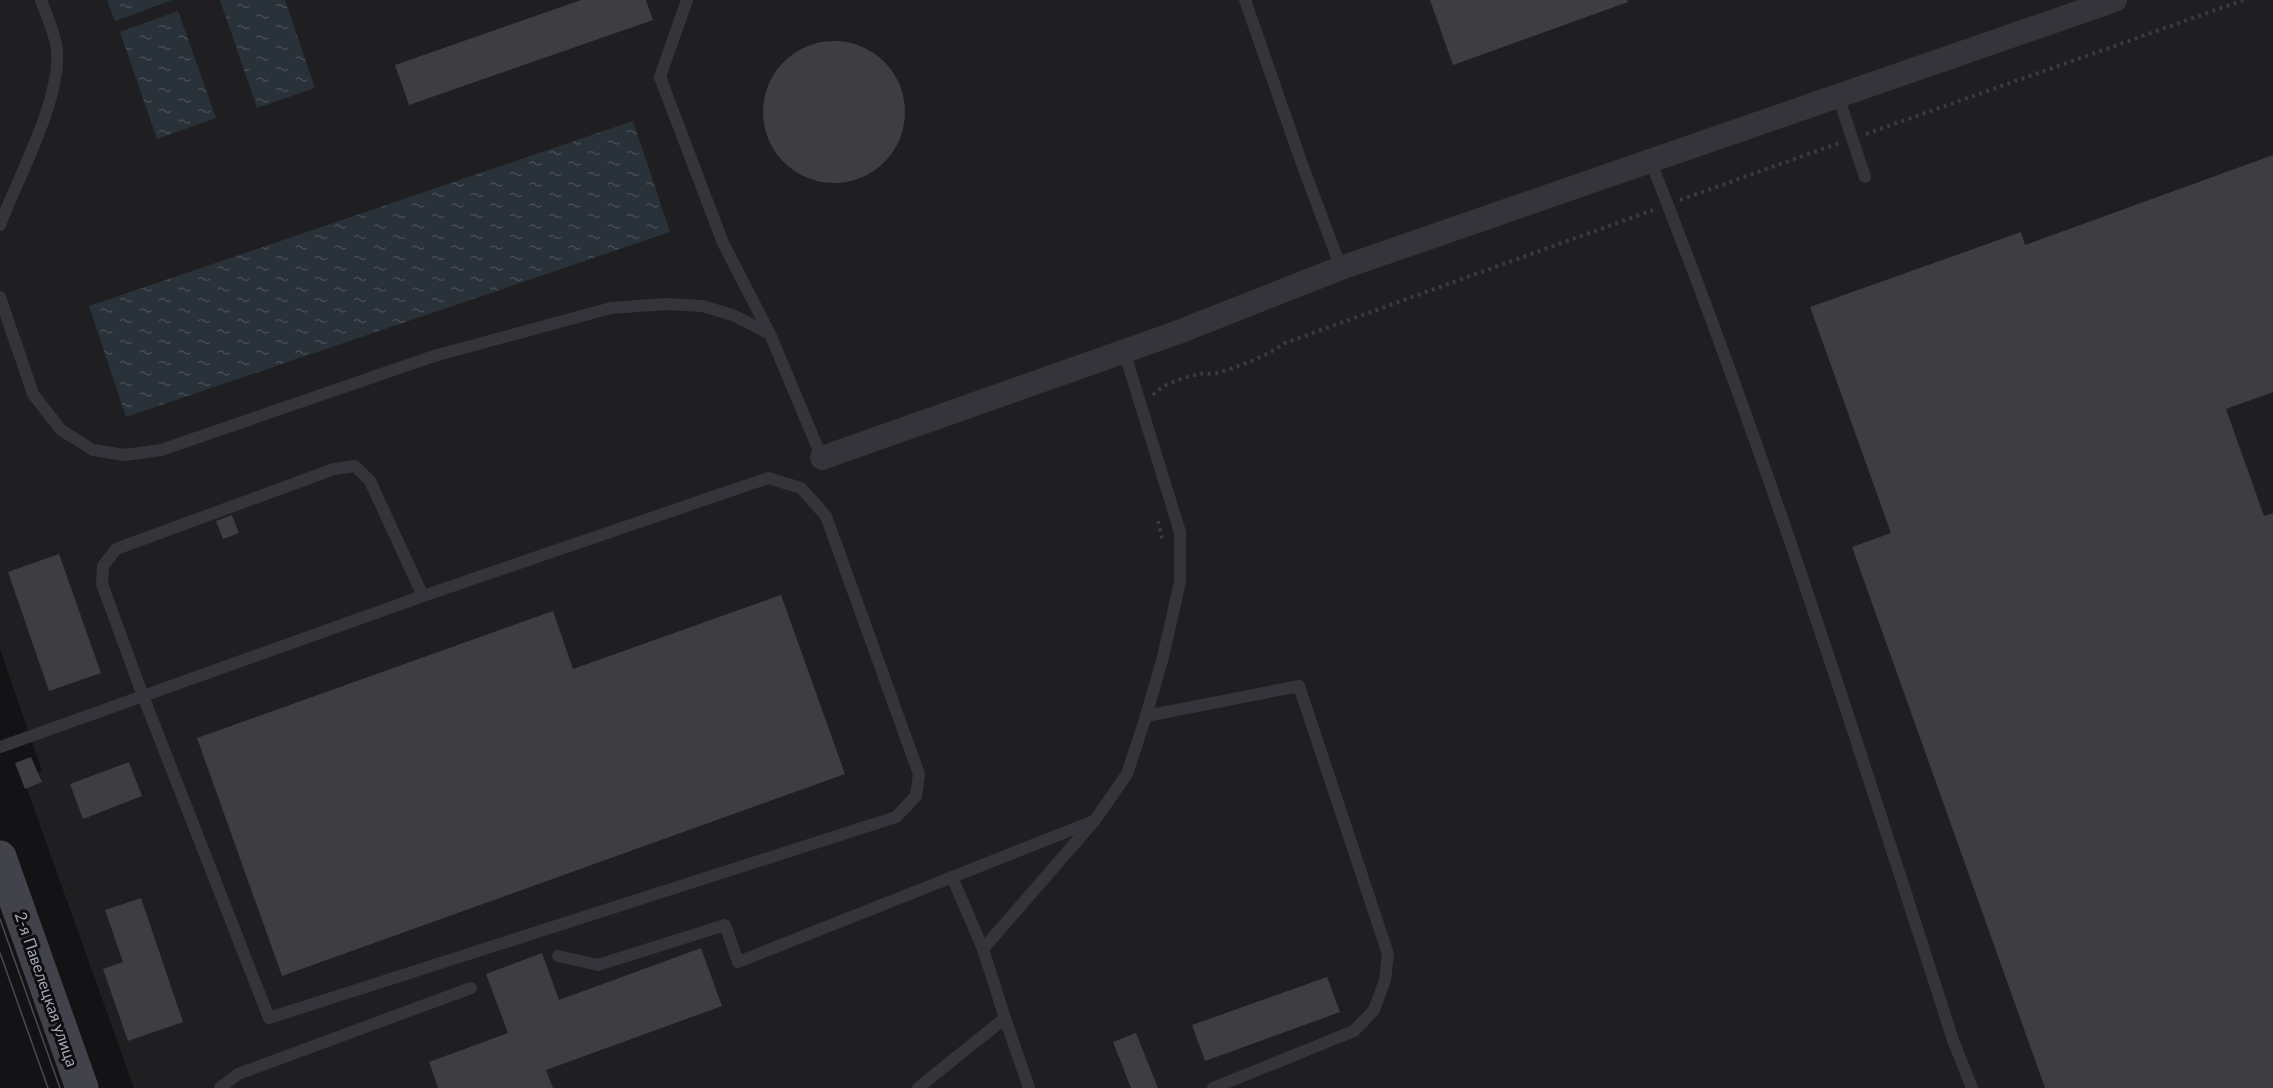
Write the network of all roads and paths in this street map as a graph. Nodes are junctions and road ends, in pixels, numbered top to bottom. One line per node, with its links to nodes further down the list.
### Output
1 (41, 0): 11 (lane)
2 (687, 0): 14 (lane)
3 (1245, 0): 12 (lane)
4 (2115, 0): 6 (street)
5 (2244, 0): 7 (path)
6 (1838, 96): 7 (lane); 8 (street)
7 (1852, 139): 9 (lane); 10 (path)
8 (1650, 160): 10 (lane); 12 (street)
9 (1865, 177)
10 (1668, 205): 16 (path); 36 (lane)
11 (0, 225)
12 (1341, 268): 15 (street)
13 (0, 297): 14 (lane)
14 (770, 334): 17 (lane)
15 (1124, 351): 17 (street); 18 (lane)
16 (1152, 405)
17 (822, 458)
18 (1170, 499): 19 (path); 22 (lane)
19 (1165, 553)
20 (423, 596): 21 (lane); 21 (lane); 21 (lane)
21 (143, 696): 23 (lane)
22 (1146, 716): 24 (lane); 35 (lane)
23 (0, 747)
24 (1095, 820): 26 (lane); 27 (lane)
25 (0, 857): 31 (main road, 2-я Павелецкая улица)
26 (952, 876): 27 (lane); 28 (lane)
27 (983, 949): 30 (lane)
28 (558, 956)
29 (471, 988): 32 (lane)
30 (1005, 1018): 33 (lane); 34 (lane)
31 (82, 1088)
32 (220, 1088)
33 (918, 1088)
34 (1029, 1088)
35 (1213, 1088)
36 (1972, 1088)

